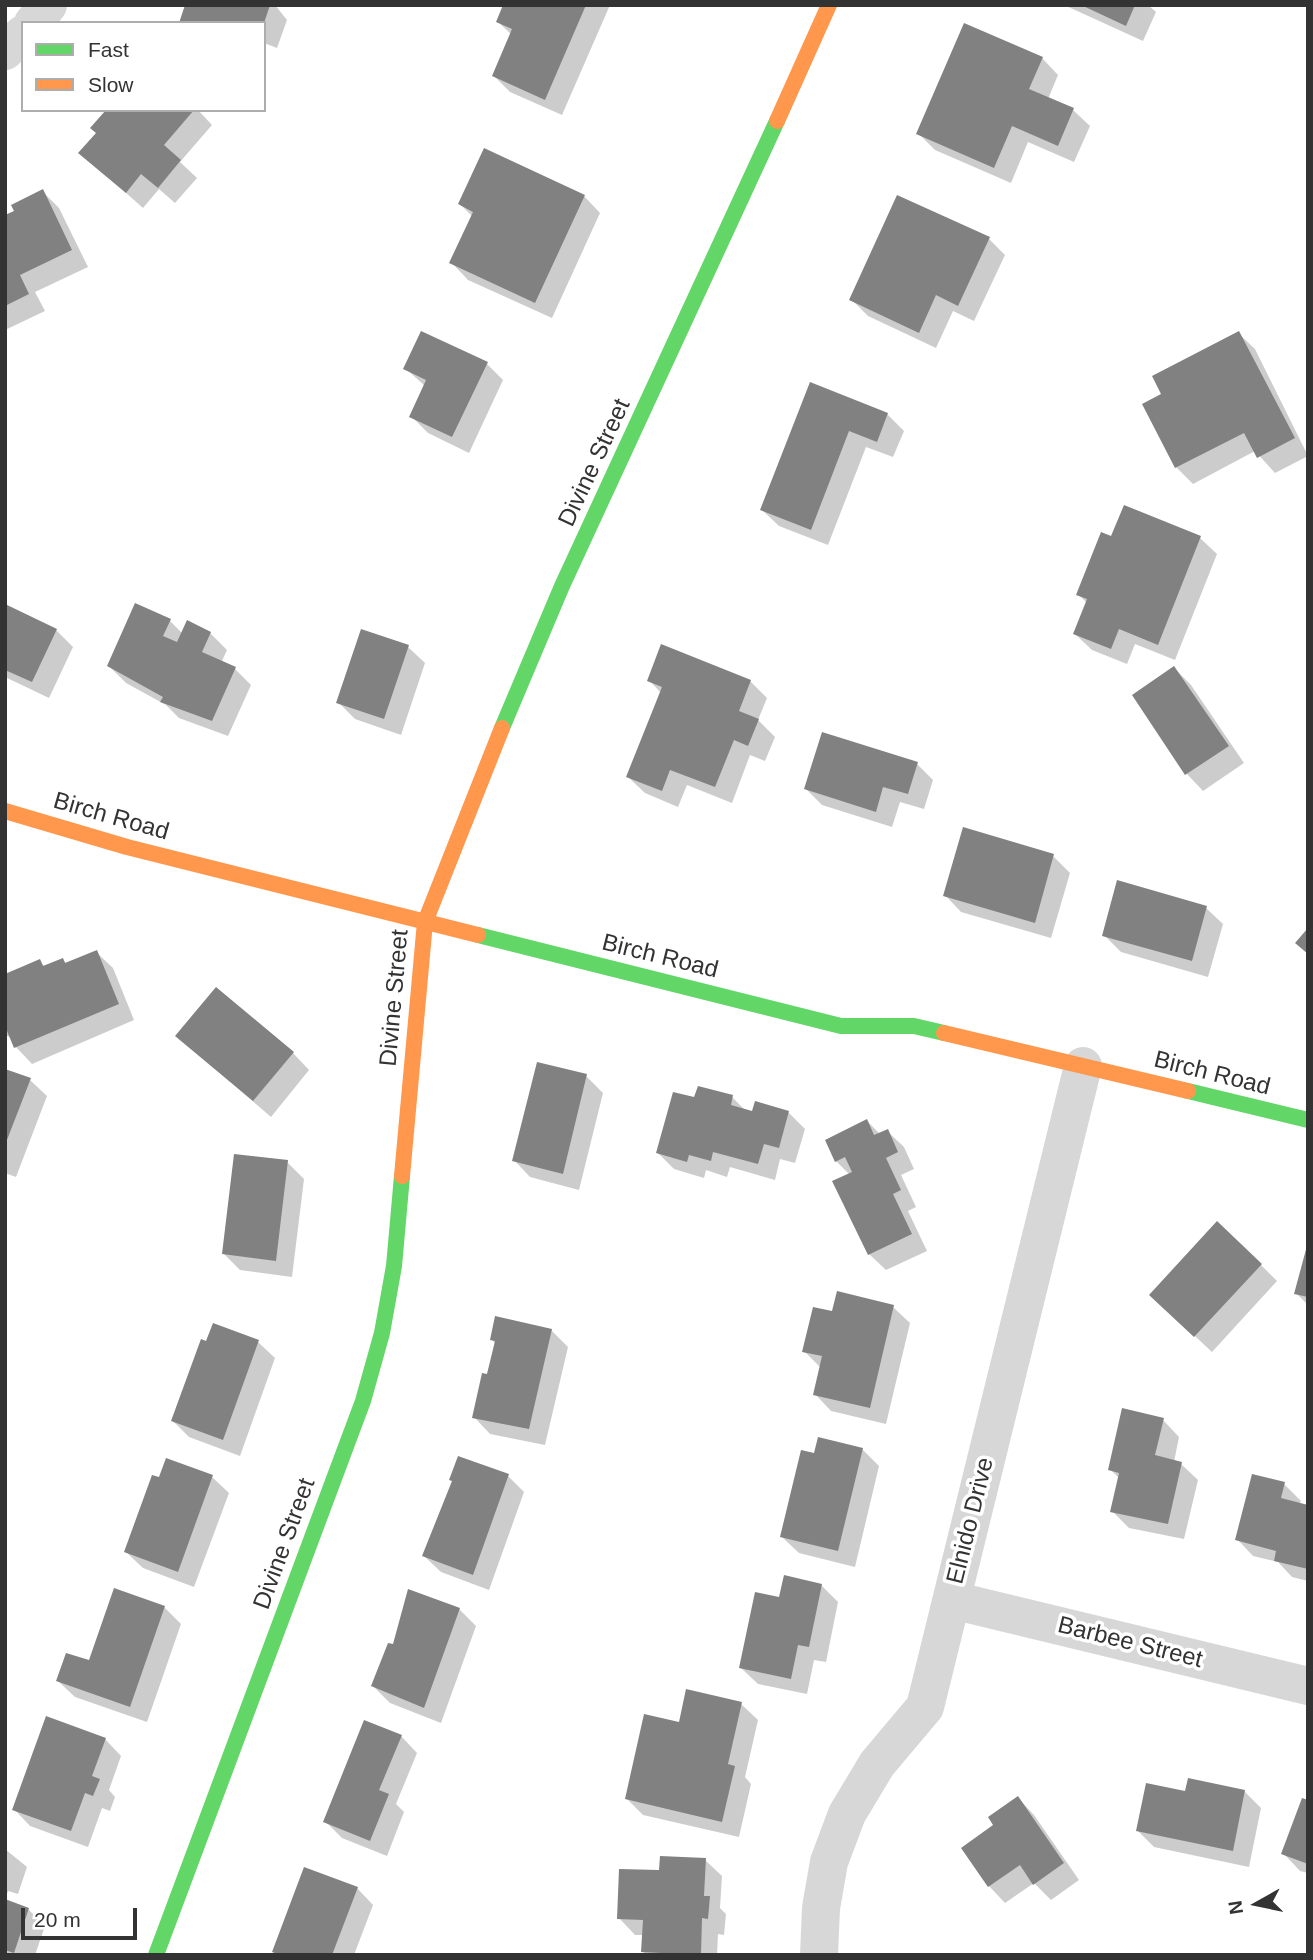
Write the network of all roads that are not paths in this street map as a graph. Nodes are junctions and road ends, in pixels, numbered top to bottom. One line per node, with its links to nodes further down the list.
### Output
1 (48, 5): 3 (street)
2 (829, 5): 7 (street, Divine Street)
3 (35, 21)
4 (21, 36): 5 (street)
5 (5, 51)
6 (5, 811): 7 (street, Birch Road)
7 (425, 922): 8 (street, Birch Road); 12 (street, Divine Street)
8 (1083, 1066): 9 (street, Birch Road); 10 (street, Elnido Drive)
9 (1308, 1120)
10 (952, 1600): 11 (street, Barbee Street); 13 (street, Elnido Drive)
11 (1308, 1686)
12 (156, 1955)
13 (819, 1955)

